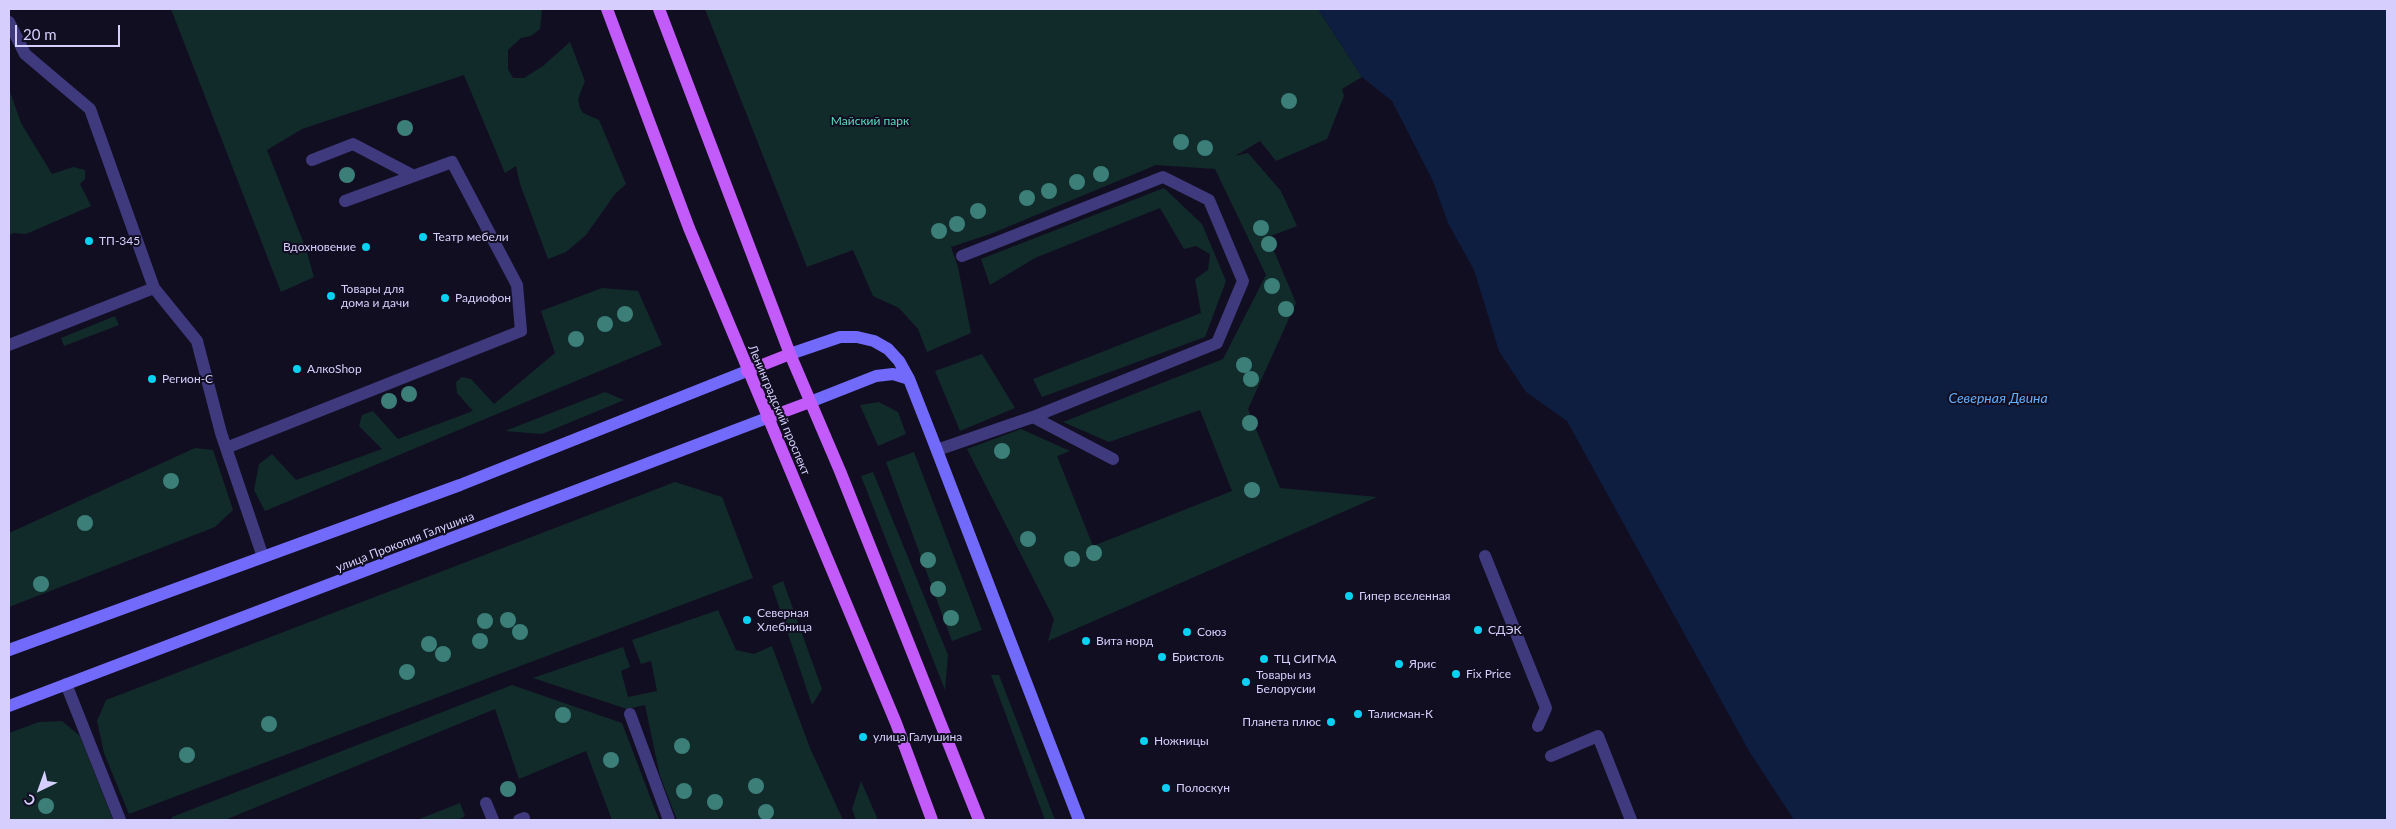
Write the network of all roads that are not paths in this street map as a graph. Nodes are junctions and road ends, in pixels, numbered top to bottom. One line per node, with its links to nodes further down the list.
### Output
1 (608, 9): 11 (main road, Ленинградский проспект)
2 (659, 9): 10 (main road)
3 (9, 22): 8 (lane)
4 (312, 160): 5 (lane)
5 (414, 176): 6 (lane); 16 (lane)
6 (345, 201)
7 (962, 256): 14 (lane)
8 (154, 288): 9 (lane); 16 (lane)
9 (9, 345)
10 (790, 354): 11 (main road); 12 (main road); 13 (main road)
11 (747, 370): 15 (main road, Ленинградский проспект); 19 (main road)
12 (909, 379): 13 (main road); 17 (main road)
13 (810, 402): 15 (main road, улица Прокопия Галушина); 32 (main road)
14 (1033, 417): 17 (lane); 18 (lane)
15 (768, 418): 22 (main road, улица Прокопия Галушина); 31 (main road, Ленинградский проспект)
16 (226, 448): 19 (lane)
17 (937, 450): 33 (main road)
18 (1114, 459)
19 (263, 556): 21 (main road)
20 (1485, 556): 25 (lane)
21 (9, 650)
22 (66, 684): 23 (main road, улица Прокопия Галушина); 28 (lane)
23 (9, 706)
24 (630, 714): 30 (lane)
25 (1538, 726)
26 (1550, 756): 34 (lane)
27 (486, 803): 29 (lane)
28 (120, 820)
29 (493, 820)
30 (669, 820)
31 (932, 820)
32 (979, 820)
33 (1079, 820)
34 (1631, 820)

